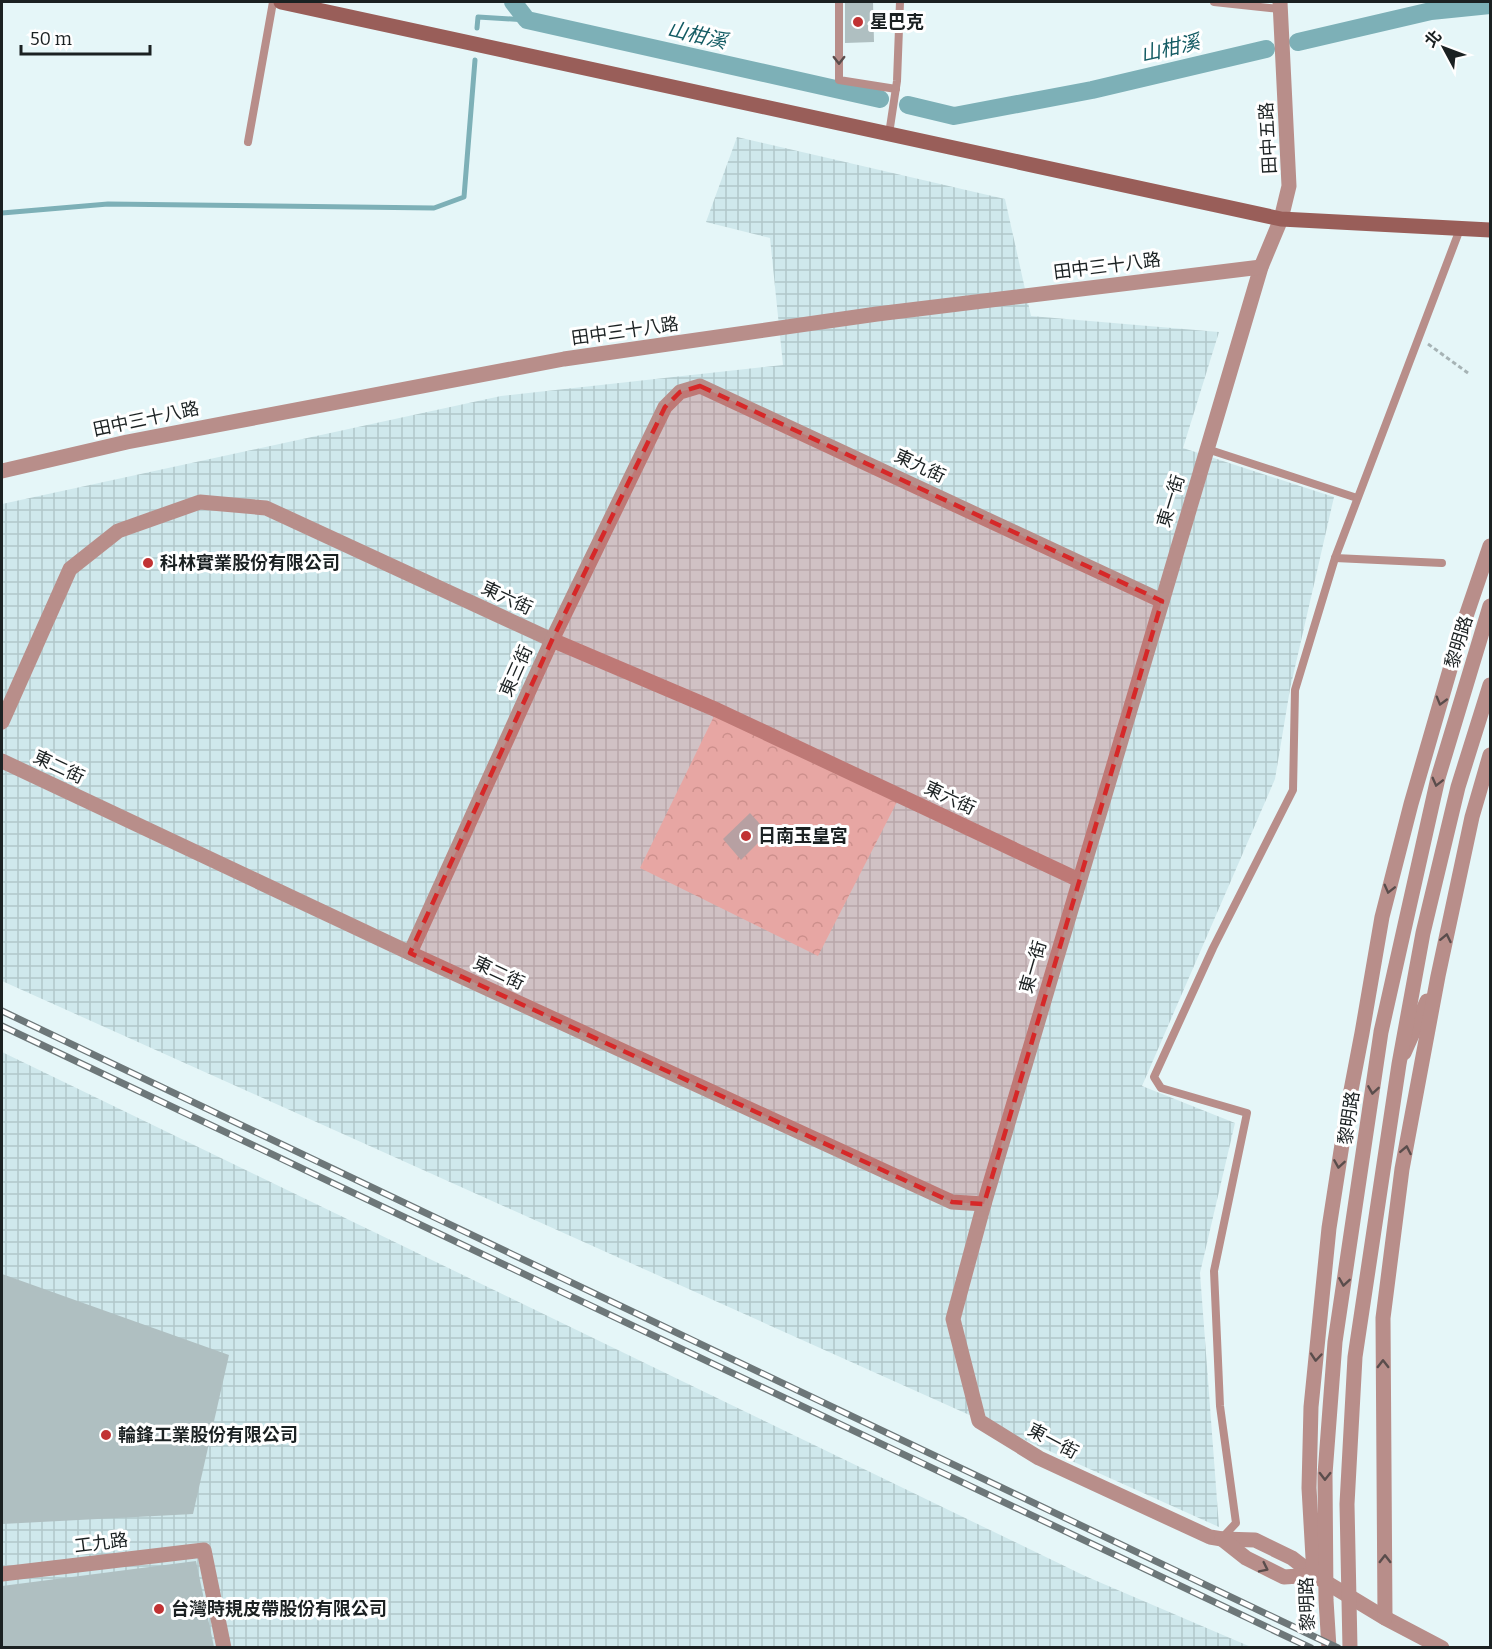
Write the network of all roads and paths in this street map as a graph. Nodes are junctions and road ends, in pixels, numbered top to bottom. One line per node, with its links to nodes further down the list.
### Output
1 (273, 2): 9 (lane)
2 (281, 2): 8 (main road)
3 (839, 2): 7 (lane, one-way to 7)
4 (900, 2): 7 (lane)
5 (1214, 2): 6 (lane)
6 (1280, 5): 10 (street, 田中五路)
7 (896, 89): 8 (lane)
8 (889, 134): 10 (main road)
9 (248, 142)
10 (1281, 219): 11 (main road); 13 (street, 田中五路)
11 (1460, 229): 12 (main road); 14 (lane)
12 (1491, 230)
13 (1260, 267): 17 (street, 東一街); 18 (street, 田中三十八路)
14 (1418, 338): 15 (path); 19 (lane)
15 (1468, 373)
16 (665, 407): 24 (street, 東九街); 26 (street, 東三街)
17 (1207, 449): 19 (lane); 24 (street, 東一街)
18 (2, 471)
19 (1357, 498): 21 (lane)
20 (1491, 546): 23 (street)
21 (1335, 558): 22 (lane); 38 (lane)
22 (1442, 563)
23 (1481, 575): 25 (street); 35 (street, one-way to 35)
24 (1161, 601): 31 (street, 東一街)
25 (1488, 612): 34 (street, 黎明路, one-way to 34)
26 (552, 640): 28 (street, 東六街); 31 (street, 東六街); 32 (street, 東三街)
27 (1491, 685): 36 (street)
28 (2, 723)
29 (1491, 755): 33 (street, one-way to 29)
30 (2, 761): 32 (street, 東二街)
31 (1079, 880): 37 (street, 東一街)
32 (410, 953): 37 (street, 東二街)
33 (1438, 976): 36 (street); 41 (street, one-way to 33)
34 (1392, 980): 35 (street); 43 (street, 黎明路, one-way to 43)
35 (1362, 1033): 40 (street, one-way to 40)
36 (1399, 1064): 44 (street)
37 (984, 1204): 38 (street, 東一街)
38 (1222, 1539): 40 (street, 東一街)
39 (2, 1574): 42 (street, 工九路)
40 (1314, 1575): 41 (street)
41 (1385, 1618): 45 (street)
42 (224, 1647)
43 (1329, 1647)
44 (1350, 1647)
45 (1442, 1647)

